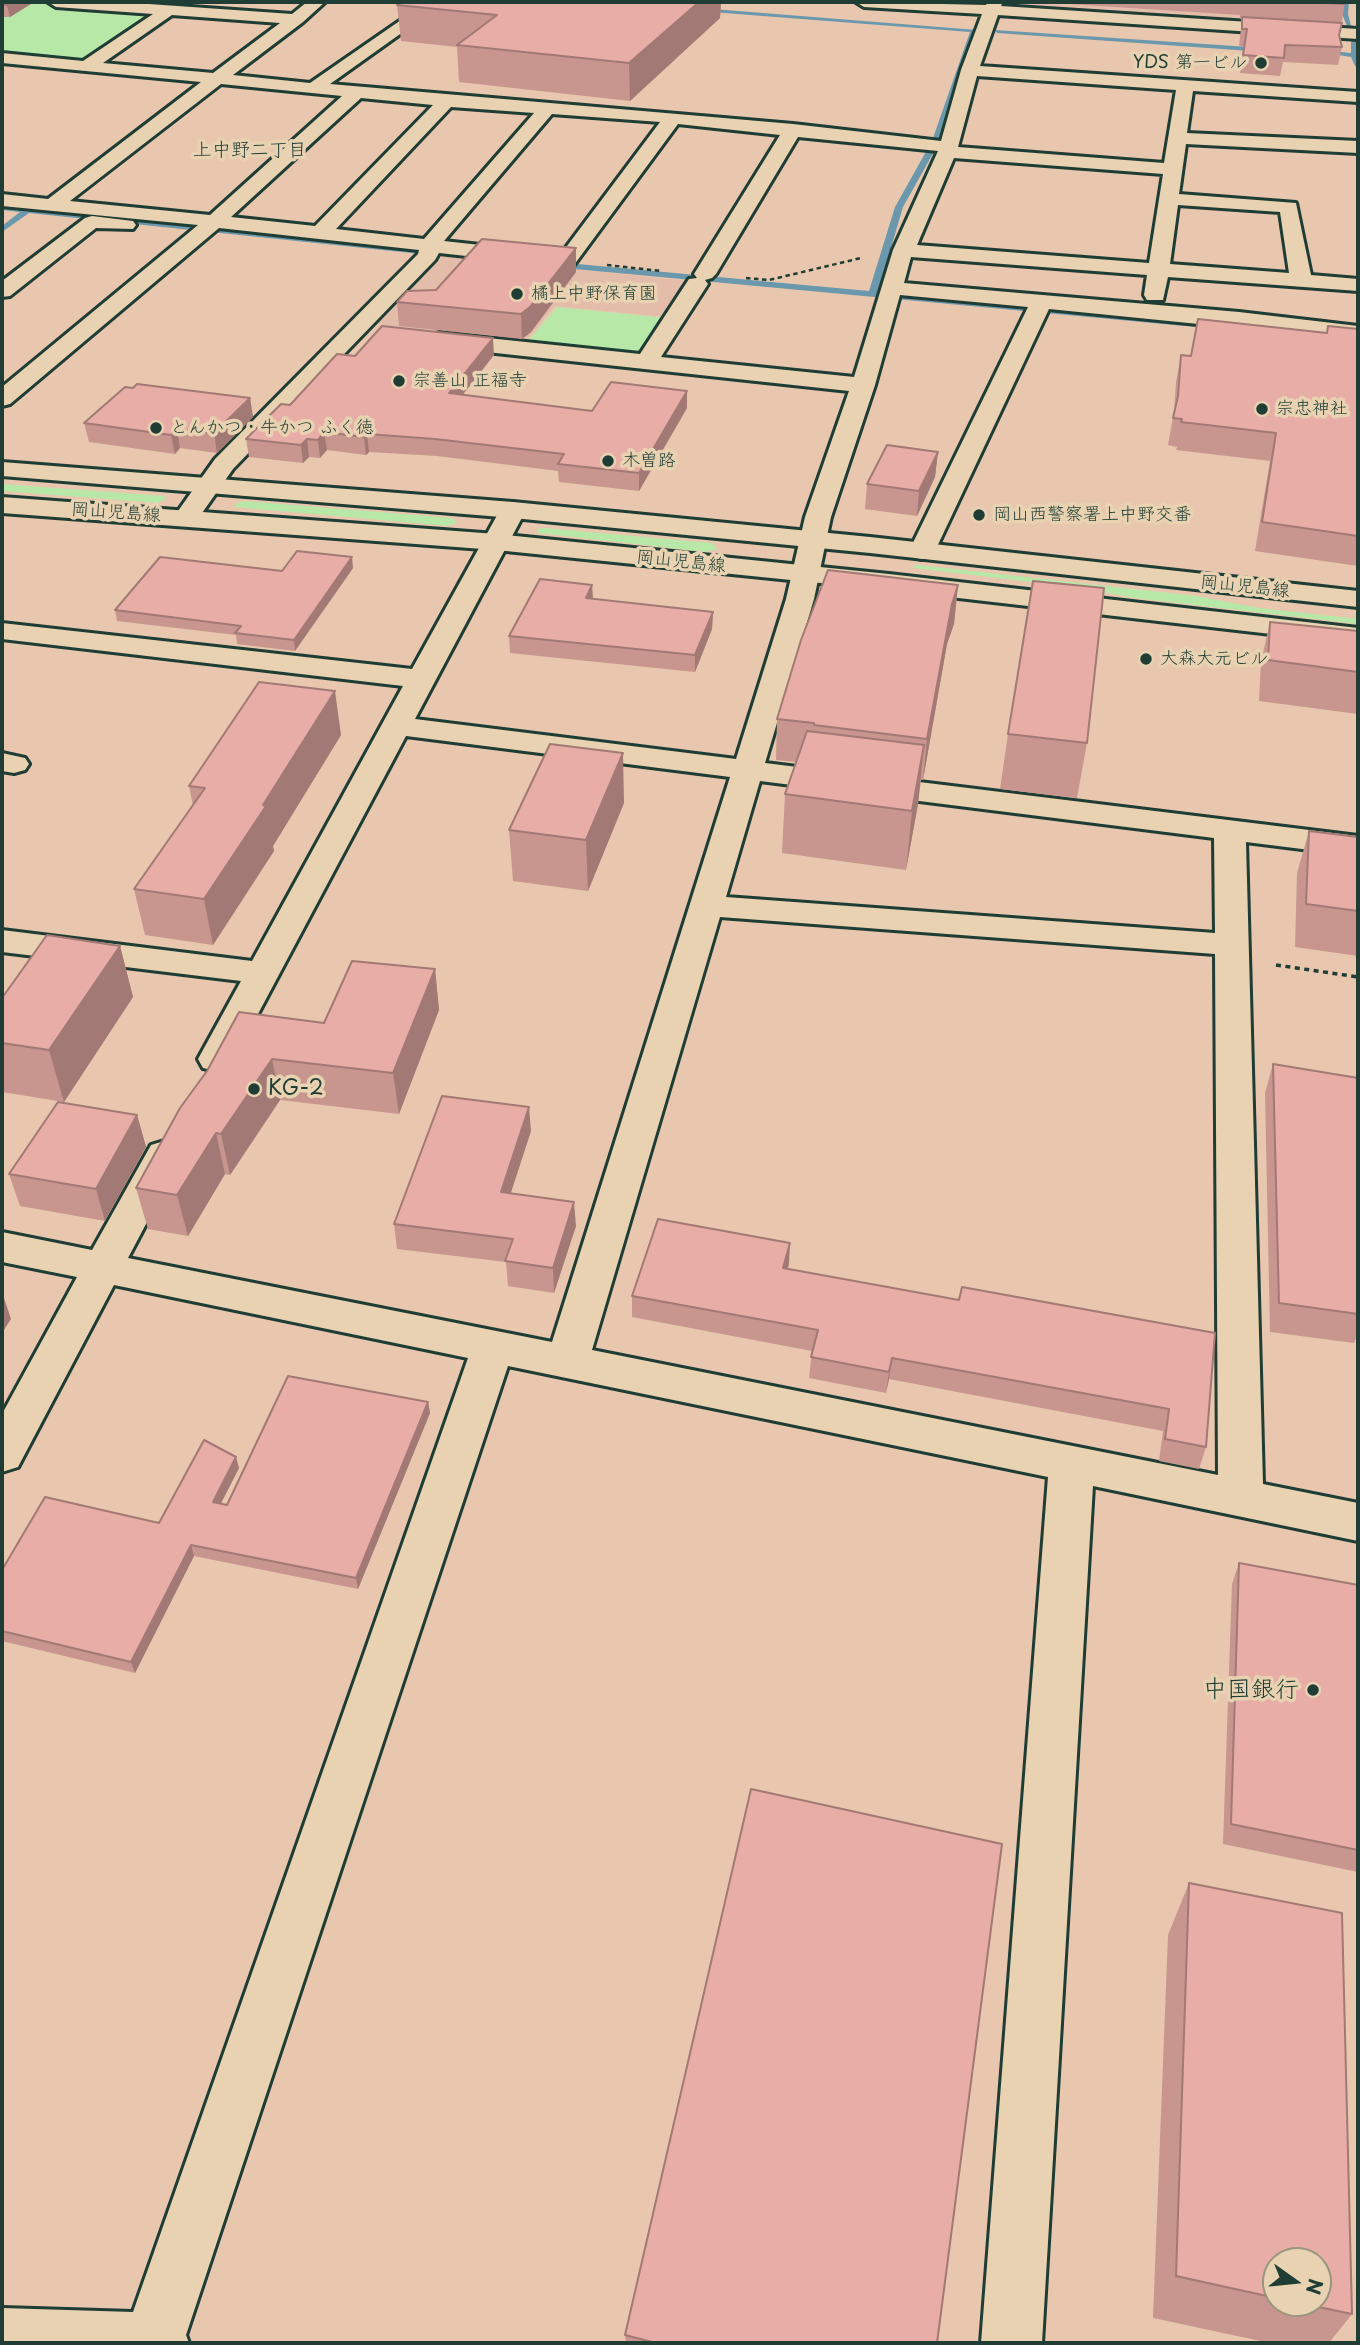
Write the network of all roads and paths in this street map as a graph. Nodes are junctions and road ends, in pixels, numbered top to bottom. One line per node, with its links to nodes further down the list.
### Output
1 (56, 2): 6 (street)
2 (317, 2): 7 (street)
3 (437, 2): 14 (street)
4 (864, 2): 5 (street)
5 (993, 6): 8 (street); 11 (street)
6 (169, 10): 7 (street); 10 (street)
7 (297, 19): 12 (street)
8 (1358, 34)
9 (3, 59): 10 (street)
10 (87, 66): 12 (street)
11 (970, 70): 13 (street); 23 (street)
12 (217, 79): 14 (street); 27 (street)
13 (1185, 85): 16 (street); 21 (street)
14 (314, 88): 15 (street)
15 (356, 93): 17 (street); 28 (street)
16 (1358, 97)
17 (447, 101): 18 (street); 29 (street)
18 (548, 108): 19 (street); 30 (street)
19 (673, 118): 20 (street); 30 (street)
20 (793, 129): 23 (street); 43 (street)
21 (1178, 138): 22 (street); 24 (street)
22 (1358, 147)
23 (941, 148): 24 (street); 31 (street)
24 (1173, 169): 25 (street)
25 (1169, 199): 32 (street); 33 (street)
26 (2, 200): 27 (street)
27 (55, 203): 28 (street)
28 (208, 227): 29 (street); 35 (street); 45 (street)
29 (321, 232): 30 (street)
30 (429, 249): 39 (street)
31 (903, 250): 32 (street); 36 (street)
32 (1158, 270): 33 (street); 38 (street)
33 (1301, 281): 34 (street)
34 (1358, 285)
35 (2, 291)
36 (889, 293): 37 (street); 44 (street)
37 (1038, 307): 38 (street); 53 (street)
38 (1152, 311): 40 (street)
39 (356, 331): 41 (street); 47 (street)
40 (1358, 332)
41 (383, 334)
42 (425, 339): 43 (street)
43 (646, 362): 44 (street)
44 (863, 385): 51 (street)
45 (2, 399)
46 (2, 469): 47 (street, 岡山児島線)
47 (206, 486): 49 (street, 岡山児島線); 50 (street)
48 (2, 505): 50 (street, 岡山児島線)
49 (513, 510): 51 (street, 岡山児島線); 52 (street)
50 (186, 518): 52 (street, 岡山児島線)
51 (813, 540): 53 (street, 岡山児島線); 54 (street)
52 (496, 542): 54 (street, 岡山児島線); 58 (street)
53 (922, 551): 55 (street, 岡山児島線)
54 (805, 575): 57 (street, 岡山児島線); 60 (street)
55 (1358, 599)
56 (2, 631): 58 (street)
57 (1358, 636)
58 (422, 679): 59 (street)
59 (397, 726): 60 (street); 66 (street)
60 (747, 770): 61 (street); 63 (street)
61 (1230, 830): 62 (street); 65 (street)
62 (1358, 846)
63 (706, 906): 65 (street); 73 (street)
64 (2, 941): 66 (street)
65 (1232, 952): 67 (path); 76 (street)
66 (263, 973): 68 (street)
67 (1358, 977)
68 (203, 1084)
69 (183, 1120): 71 (street)
70 (2, 1247): 71 (street)
71 (103, 1268): 72 (street); 74 (street)
72 (493, 1347): 73 (street); 79 (street)
73 (567, 1362): 75 (street)
74 (2, 1454)
75 (1069, 1463): 76 (street); 81 (street)
76 (1241, 1499): 77 (street)
77 (1358, 1522)
78 (2, 2339): 79 (street)
79 (153, 2343): 80 (street)
80 (159, 2343)
81 (1012, 2343)

